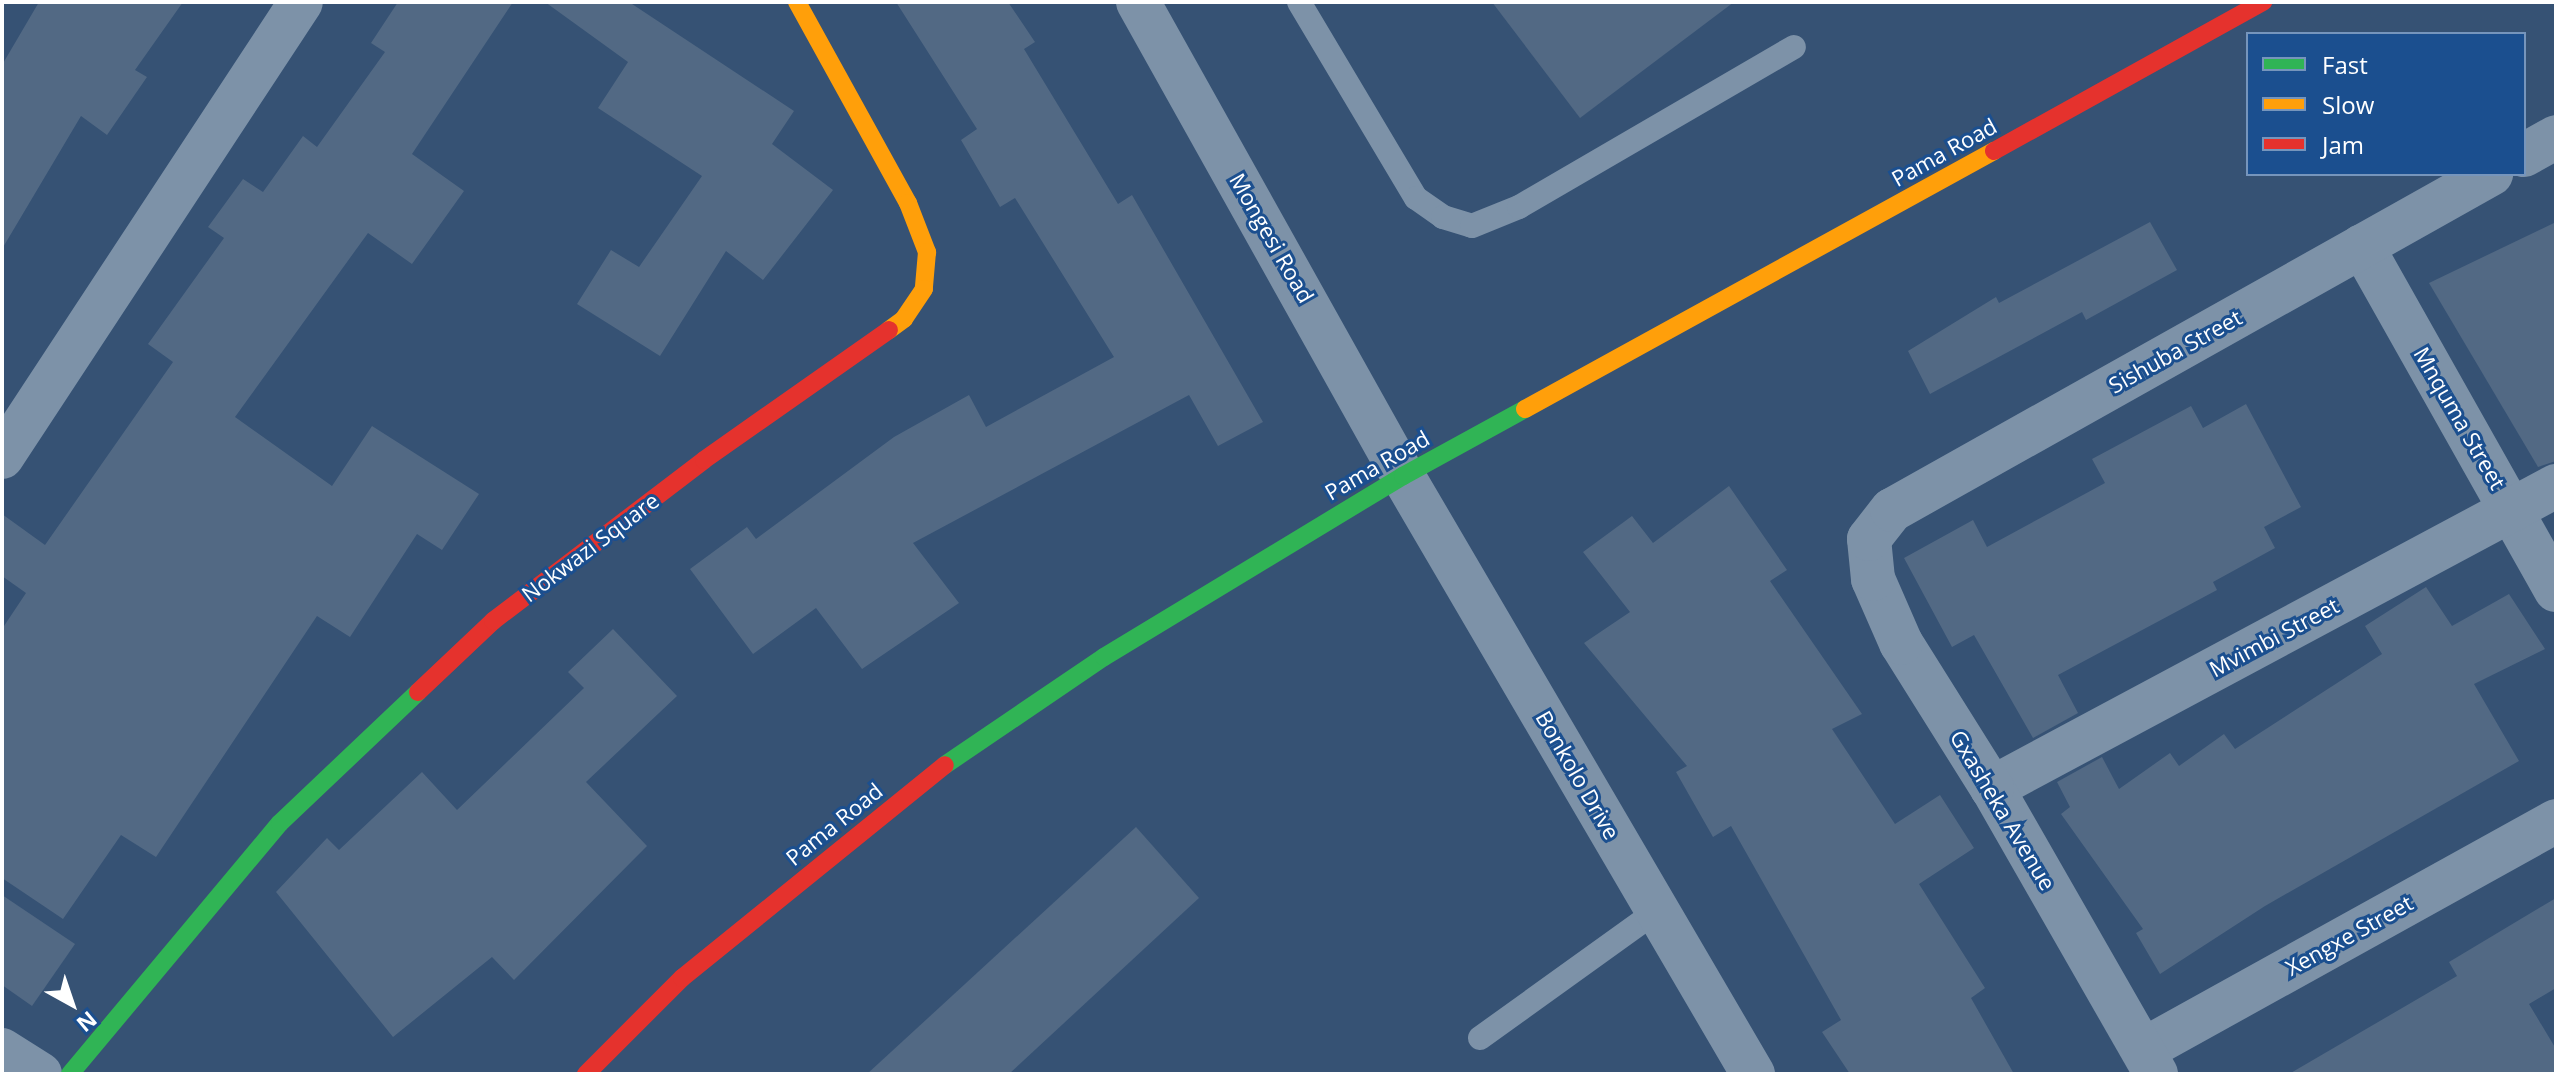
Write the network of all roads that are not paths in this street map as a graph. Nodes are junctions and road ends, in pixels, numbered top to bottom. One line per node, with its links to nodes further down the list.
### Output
1 (301, 2): 11 (street)
2 (797, 2): 24 (street, Nokwazi Square)
3 (1138, 2): 12 (street, Mongesi Road)
4 (1299, 2): 6 (lane)
5 (2263, 2): 12 (street, Pama Road)
6 (1794, 47)
7 (2556, 137): 8 (street)
8 (2526, 154)
9 (2487, 176): 10 (street, Sishuba Street)
10 (2362, 246): 14 (street, Mnquma Street); 15 (street, Sishuba Street)
11 (2, 457)
12 (1403, 476): 19 (street, Bonkolo Drive); 25 (street, Pama Road)
13 (2556, 486): 14 (street, Mvimbi Street)
14 (2512, 510): 16 (street, Mnquma Street); 17 (street, Mvimbi Street)
15 (1869, 539): 17 (street, Gxasheka Avenue)
16 (2556, 590)
17 (1992, 788): 22 (street, Gxasheka Avenue)
18 (2556, 821): 22 (street, Xengxe Street)
19 (1657, 911): 20 (lane); 26 (street, Bonkolo Drive)
20 (1480, 1038)
21 (2, 1050): 23 (street)
22 (2150, 1062)
23 (40, 1074)
24 (70, 1074)
25 (586, 1074)
26 (1753, 1074)

